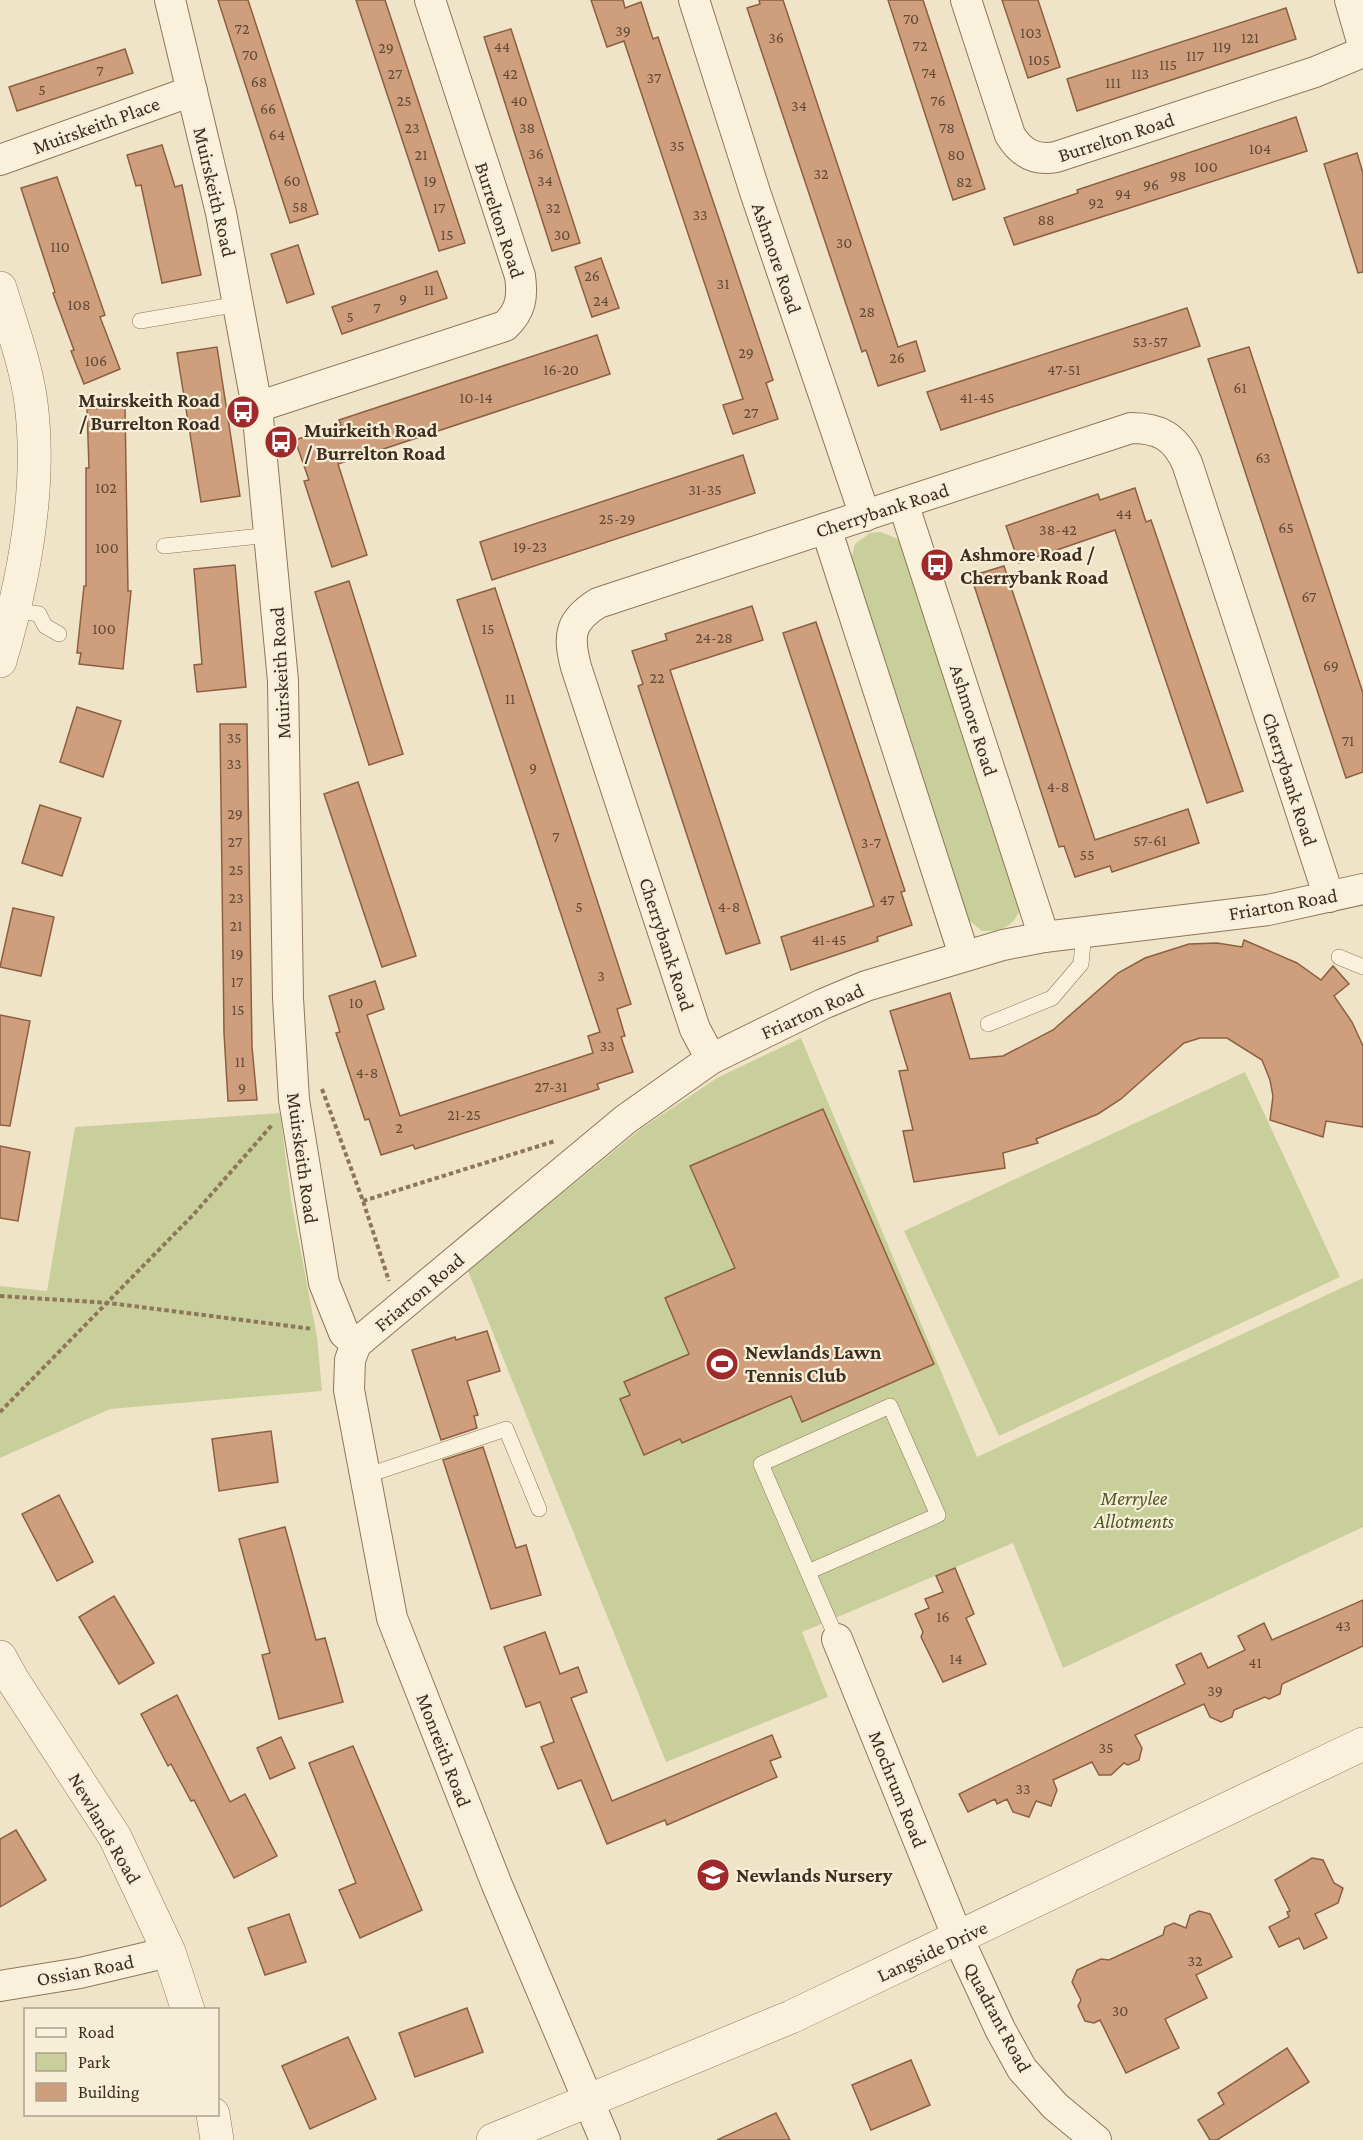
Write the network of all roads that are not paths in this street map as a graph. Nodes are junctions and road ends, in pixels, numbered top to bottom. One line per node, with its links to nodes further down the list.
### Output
1 (170, 0): 8 (street, Muirskeith Road)
2 (430, 0): 13 (street, Burrelton Road)
3 (694, 0): 15 (street, Ashmore Road)
4 (966, 0): 7 (street, Burrelton Road)
5 (1350, 0): 6 (street)
6 (1363, 45)
7 (1363, 52)
8 (192, 91): 9 (street, Muirskeith Place); 11 (street, Muirskeith Road)
9 (0, 160)
10 (0, 288): 19 (street)
11 (239, 304): 12 (lane); 13 (street, Muirskeith Road)
12 (140, 321)
13 (257, 407): 17 (street, Muirskeith Road)
14 (903, 503): 15 (street, Cherrybank Road); 23 (street, Cherrybank Road); 25 (street, Ashmore Road)
15 (864, 516): 16 (street, Cherrybank Road)
16 (826, 528): 26 (street); 30 (street, Cherrybank Road)
17 (271, 535): 18 (lane); 31 (street, Muirskeith Road)
18 (164, 546)
19 (13, 610): 20 (lane); 21 (street)
20 (59, 634)
21 (0, 661)
22 (1363, 889): 23 (street, Friarton Road)
23 (1329, 897): 24 (street, Friarton Road)
24 (1084, 932): 25 (street, Friarton Road); 29 (lane)
25 (1044, 937): 26 (street, Friarton Road)
26 (964, 956): 30 (street, Friarton Road)
27 (1339, 957): 28 (lane)
28 (1363, 967)
29 (988, 1024)
30 (711, 1059): 31 (street, Friarton Road)
31 (350, 1338): 32 (street, Monreith Road)
32 (365, 1476): 33 (lane); 42 (street, Monreith Road)
33 (538, 1509)
34 (808, 1572): 34 (lane); 35 (lane)
35 (837, 1639): 38 (street, Mochrum Road)
36 (0, 1657): 39 (street, Newlands Road)
37 (1363, 1744): 38 (street, Langside Drive)
38 (958, 1938): 42 (street, Langside Drive); 47 (street, Quadrant Road)
39 (169, 1952): 40 (street, Ossian Road); 41 (street, Newlands Road)
40 (0, 1986)
41 (187, 2008)
42 (589, 2100): 45 (street, Langside Drive); 46 (street, Monreith Road)
43 (213, 2116): 44 (street)
44 (217, 2140)
45 (493, 2140)
46 (604, 2140)
47 (1096, 2140)

